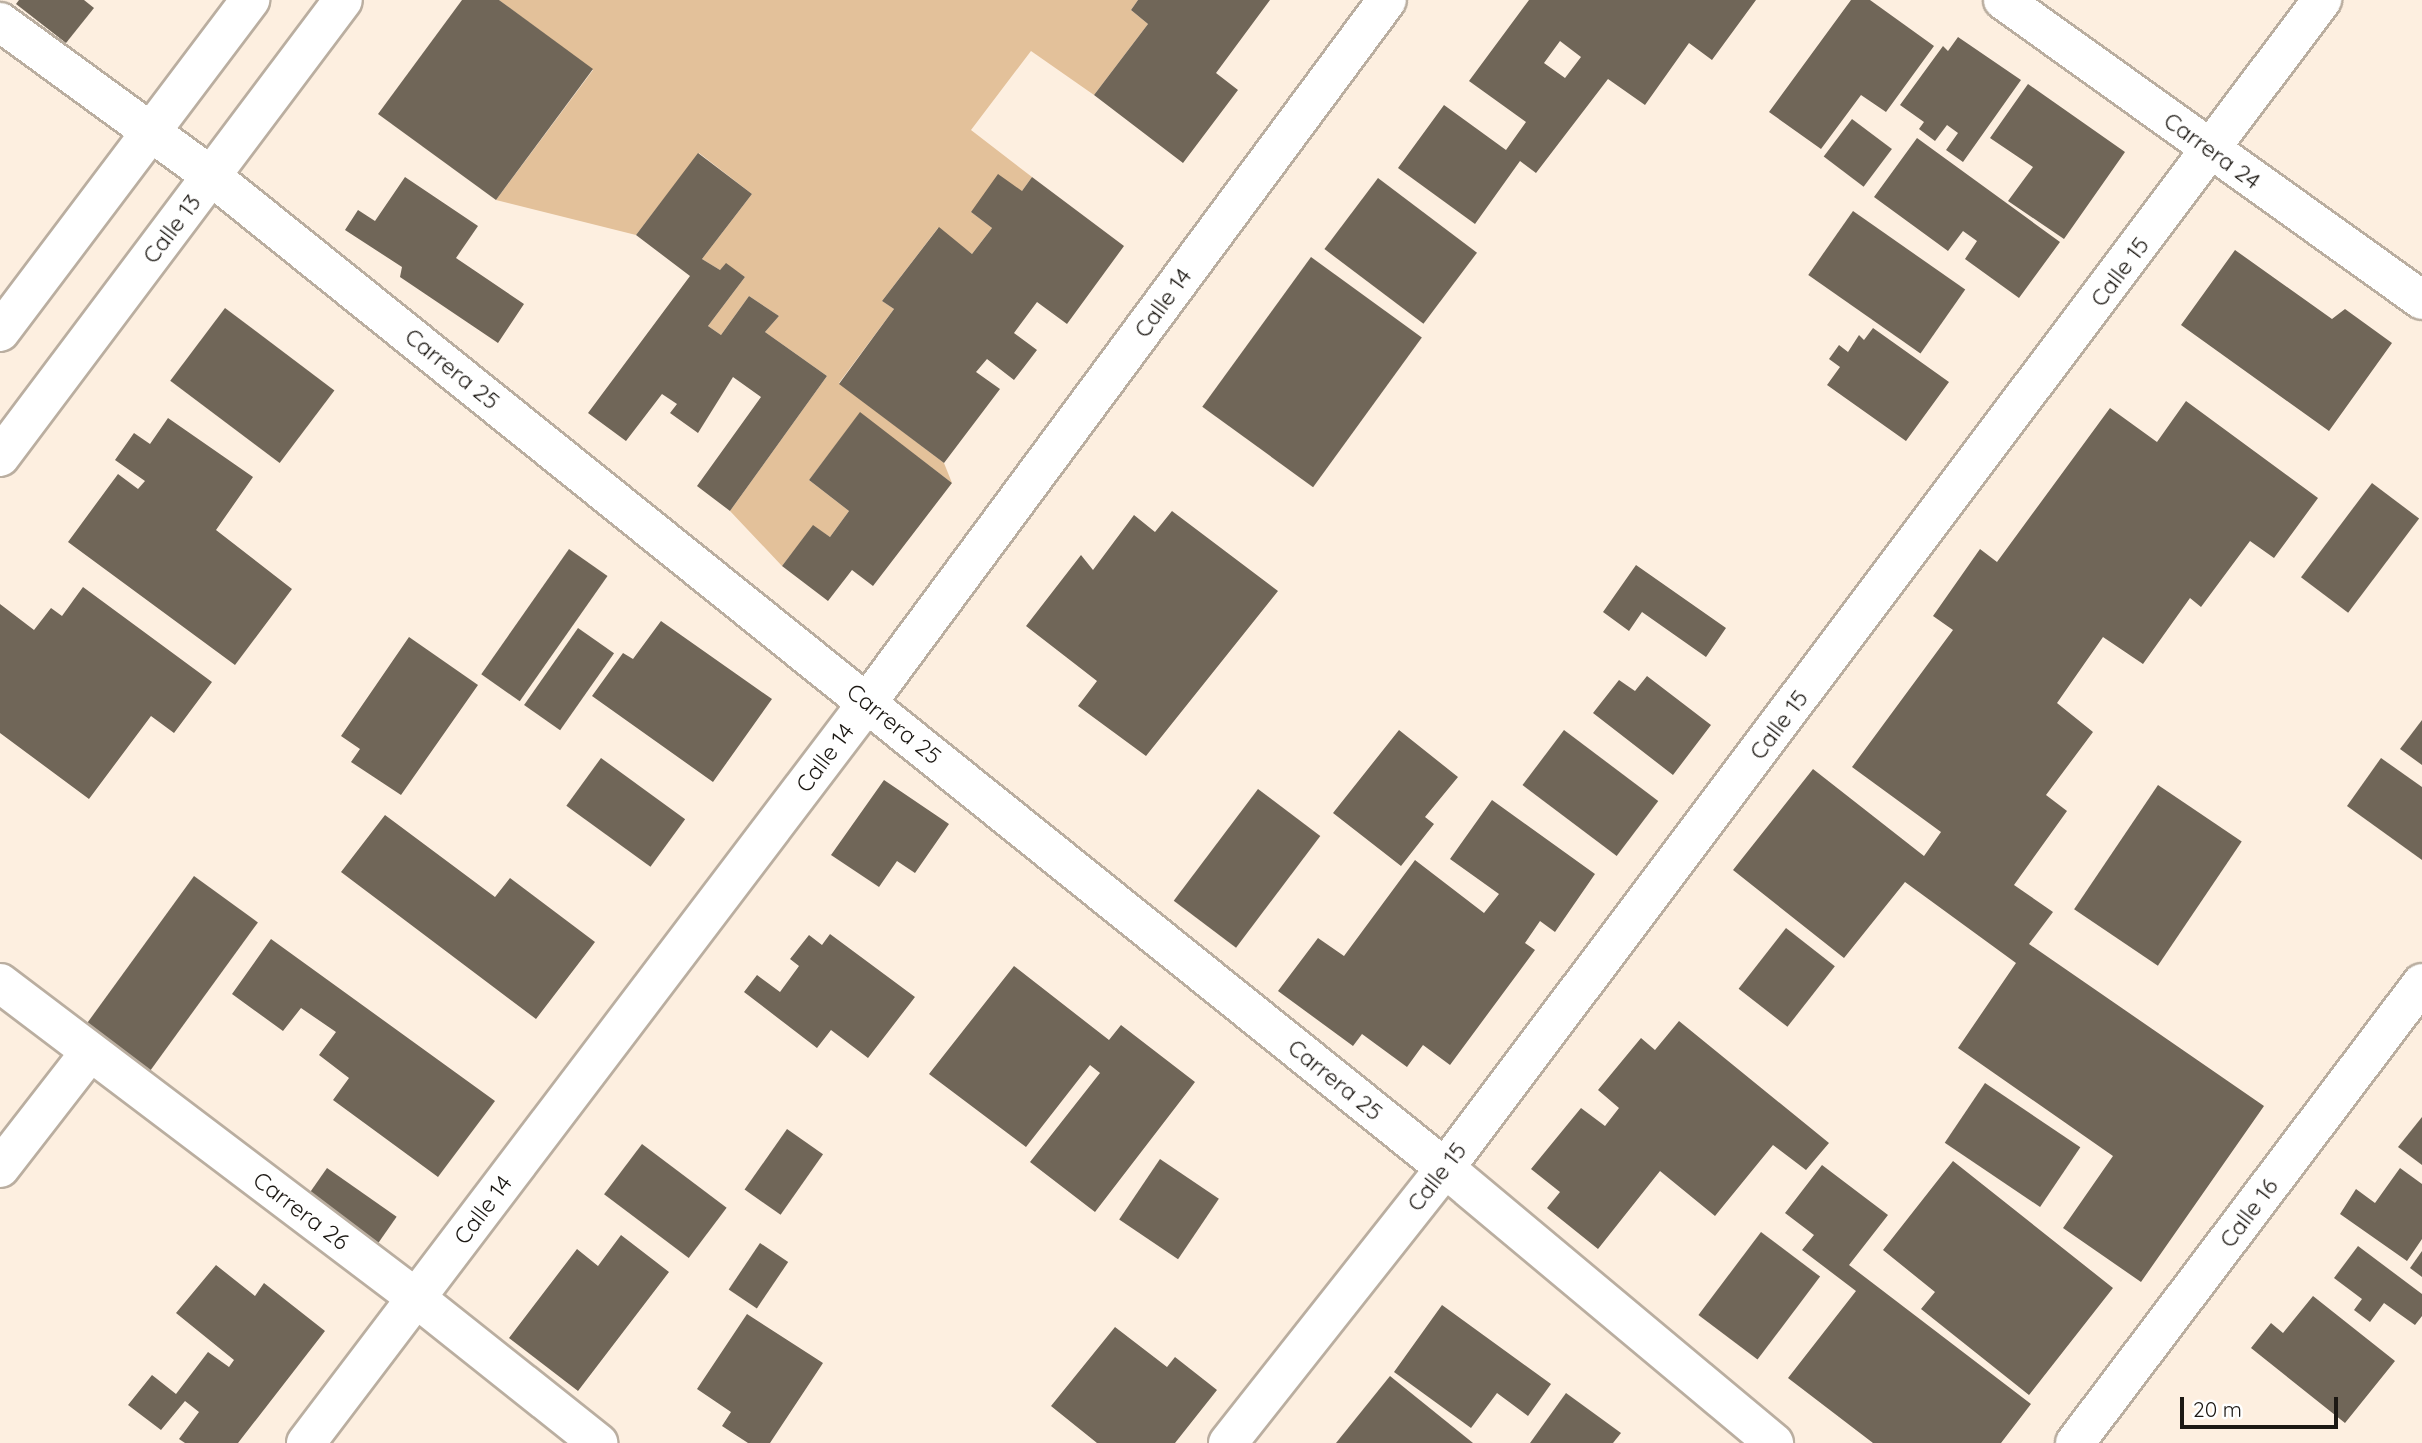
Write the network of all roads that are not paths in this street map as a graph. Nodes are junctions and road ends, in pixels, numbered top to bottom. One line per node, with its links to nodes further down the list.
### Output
1 (250, 0): 7 (street)
2 (343, 0): 9 (street, Calle 13)
3 (1387, 0): 13 (street, Calle 14)
4 (2003, 0): 8 (street, Carrera 24)
5 (2322, 0): 8 (street, Calle 15)
6 (0, 22): 7 (street, Carrera 25)
7 (152, 134): 9 (street, Carrera 25); 11 (street)
8 (2211, 151): 10 (street, Carrera 24); 18 (street, Calle 15)
9 (211, 176): 12 (street, Calle 13); 13 (street, Carrera 25)
10 (2422, 300)
11 (0, 332)
12 (0, 457)
13 (867, 703): 18 (street, Carrera 25); 19 (street, Calle 14)
14 (0, 983): 16 (street, Carrera 26)
15 (2422, 983): 24 (street, Calle 16)
16 (90, 1052): 17 (street); 19 (street, Carrera 26)
17 (0, 1168)
18 (1445, 1168): 22 (street, Calle 15); 23 (street, Carrera 25)
19 (416, 1298): 20 (street, Calle 14); 21 (street, Carrera 26)
20 (306, 1443)
21 (598, 1443)
22 (1228, 1443)
23 (1774, 1443)
24 (2075, 1443)

